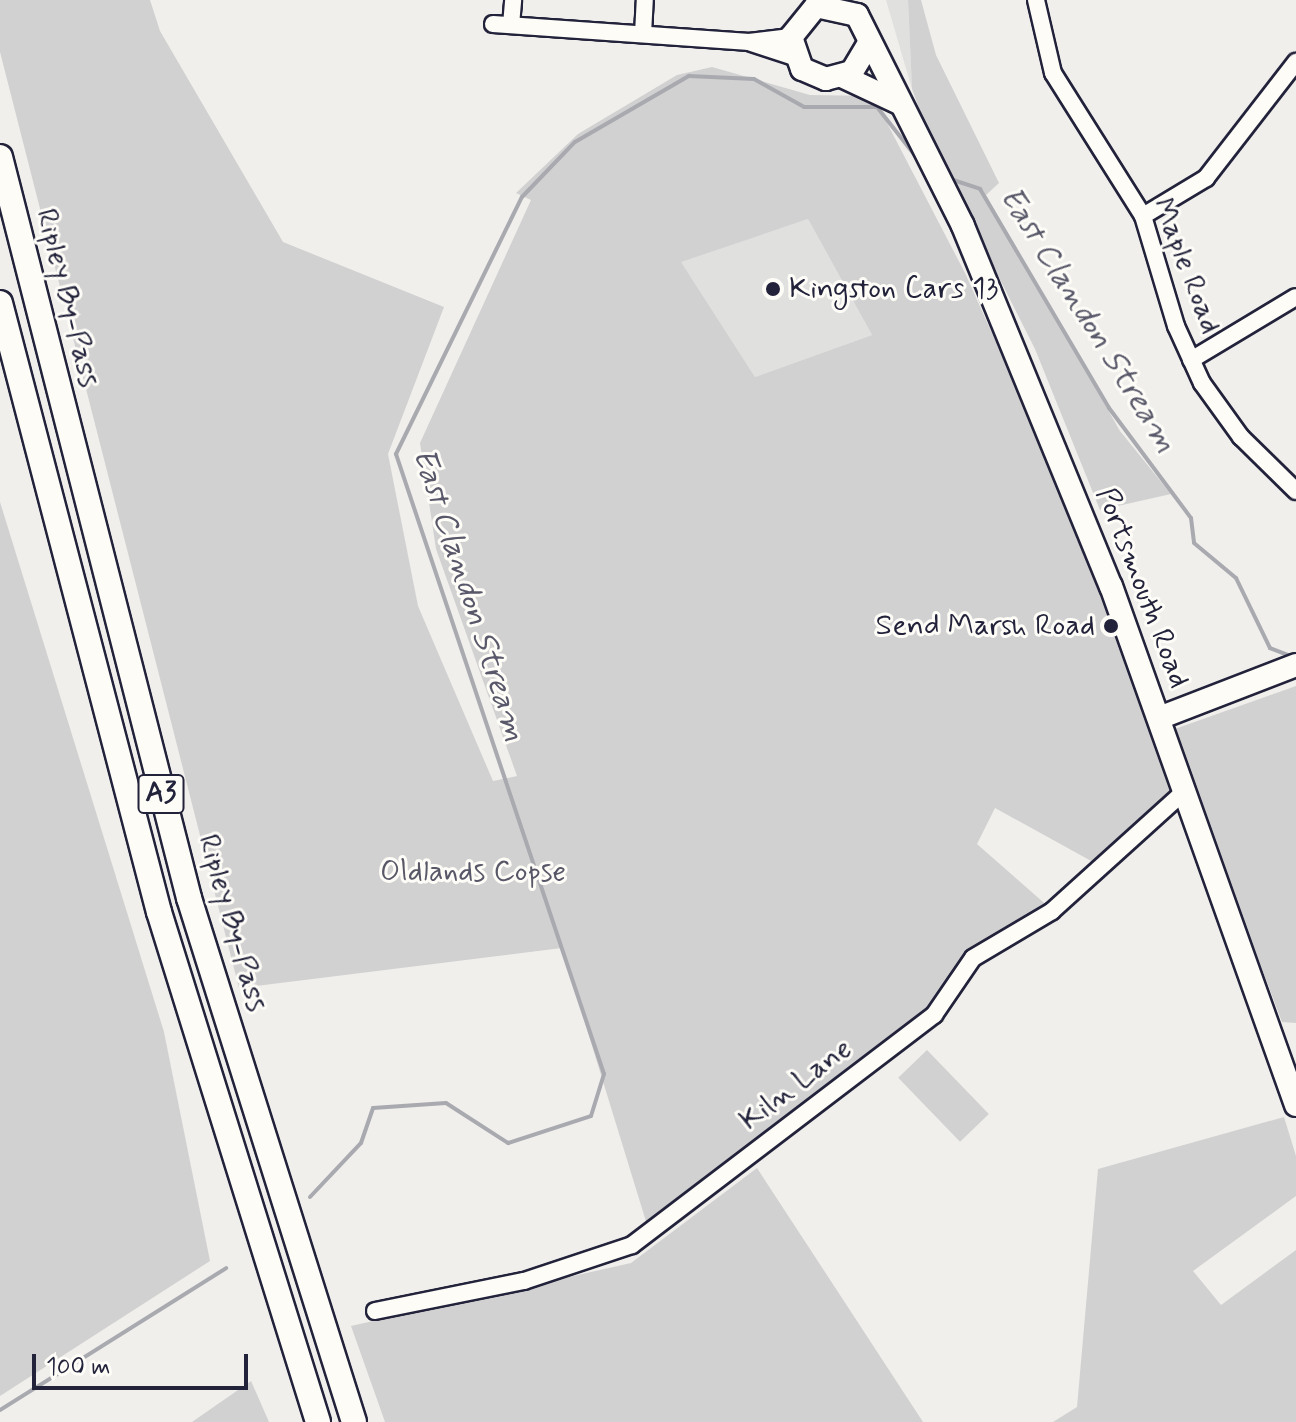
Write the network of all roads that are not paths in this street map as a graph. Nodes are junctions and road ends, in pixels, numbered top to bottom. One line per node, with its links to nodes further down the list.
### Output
1 (513, 0): 7 (street)
2 (645, 0): 8 (street)
3 (1036, 0): 15 (street, Maple Road)
4 (838, 3): 5 (main road, Portsmouth Road); 9 (main road, Portsmouth Road)
5 (808, 6): 10 (main road, Portsmouth Road)
6 (493, 24): 7 (street)
7 (511, 25): 8 (street)
8 (643, 34): 10 (street)
9 (868, 45): 12 (main road); 13 (main road, Portsmouth Road)
10 (793, 47): 12 (main road)
11 (1296, 62): 15 (street)
12 (844, 77): 13 (main road)
13 (902, 105): 21 (main road, Portsmouth Road)
14 (0, 157): 26 (highway, Ripley By-Pass / A3)
15 (1143, 216): 18 (street, Maple Road)
16 (1296, 297): 18 (street)
17 (0, 303): 25 (highway, A3)
18 (1191, 360): 19 (street, Maple Road)
19 (1296, 490)
20 (1291, 667): 21 (main road)
21 (1159, 718): 22 (main road, Portsmouth Road)
22 (1185, 791): 23 (main road, Portsmouth Road); 24 (street, Kiln Lane)
23 (1296, 1105)
24 (375, 1311)
25 (318, 1422)
26 (354, 1422)

